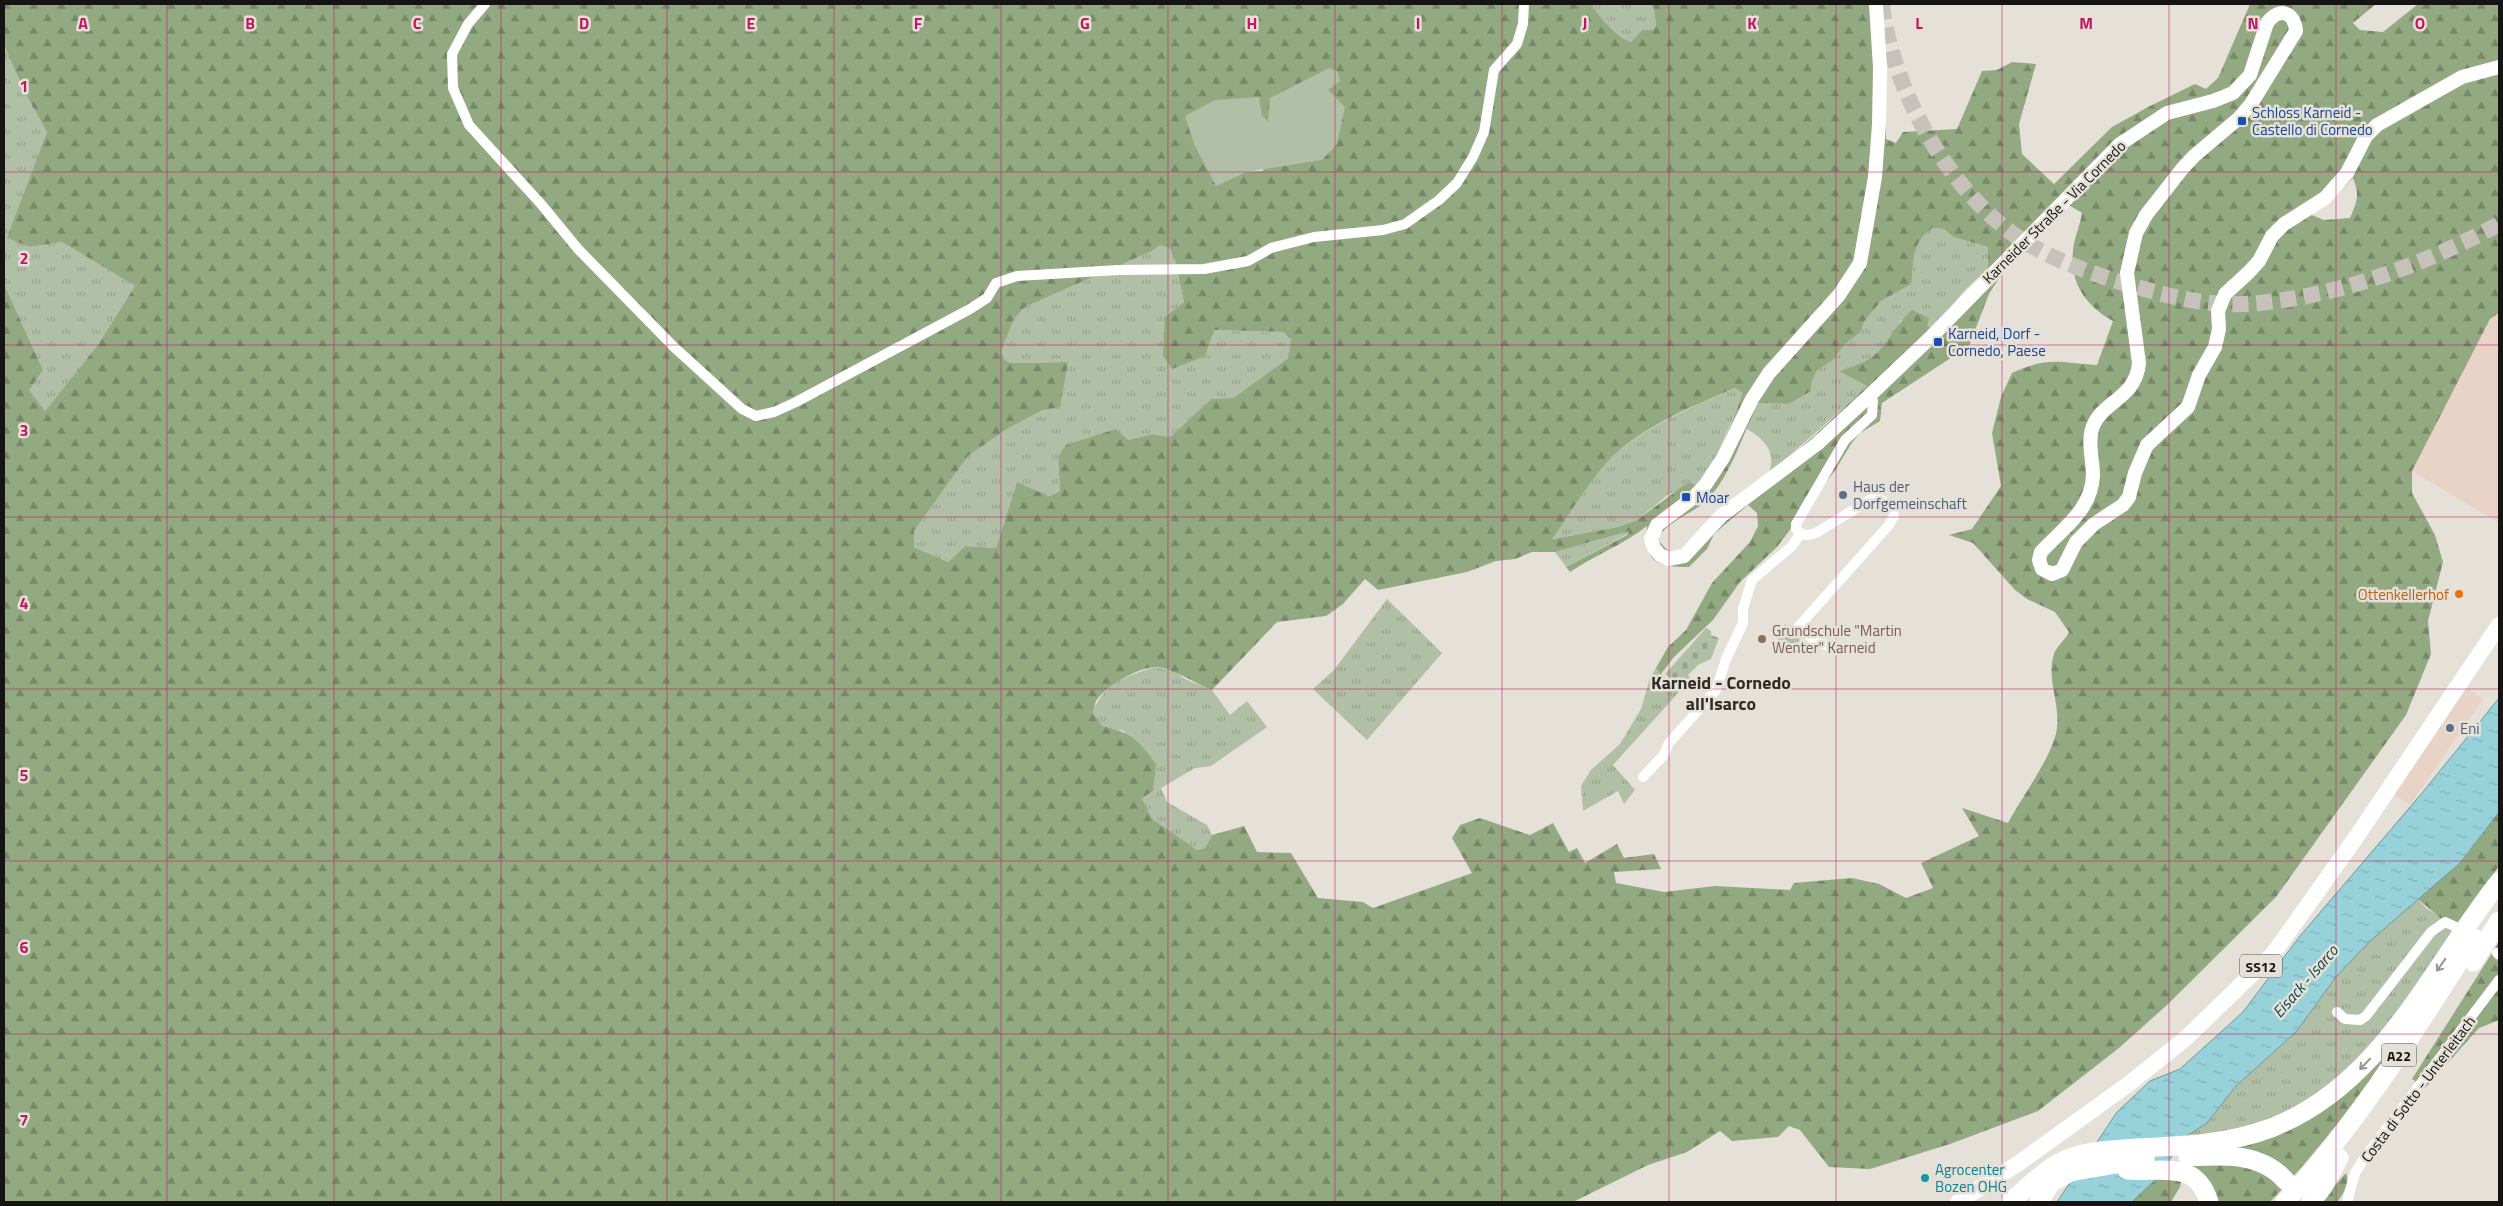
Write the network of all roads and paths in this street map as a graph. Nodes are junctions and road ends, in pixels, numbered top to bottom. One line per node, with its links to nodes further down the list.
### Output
1 (486, 4): 2 (street)
2 (1524, 4)
3 (1876, 4): 5 (street, Karneider Straße - Via Cornedo)
4 (2499, 67): 5 (street, Karneider Straße - Via Cornedo)
5 (1868, 397): 6 (street)
6 (1800, 534): 8 (street); 9 (street)
7 (2499, 625): 21 (main road, SS12)
8 (1843, 650)
9 (1643, 777)
10 (2499, 882): 16 (highway, one-way to 16)
11 (2499, 899): 25 (highway, A22)
12 (2499, 921): 17 (highway, A22)
13 (2456, 927): 15 (street)
14 (2499, 980): 28 (street, Costa di Sotto - Unterleitach)
15 (2338, 1012)
16 (2206, 1150): 18 (highway); 18 (highway); 20 (highway)
17 (2339, 1158): 26 (highway, A22); 27 (highway)
18 (2094, 1160): 19 (highway); 24 (highway)
19 (2070, 1165): 22 (highway); 23 (highway)
20 (2286, 1181)
21 (1958, 1202)
22 (2010, 1202)
23 (2039, 1202)
24 (2209, 1202)
25 (2285, 1202)
26 (2301, 1202)
27 (2311, 1202)
28 (2347, 1202)

